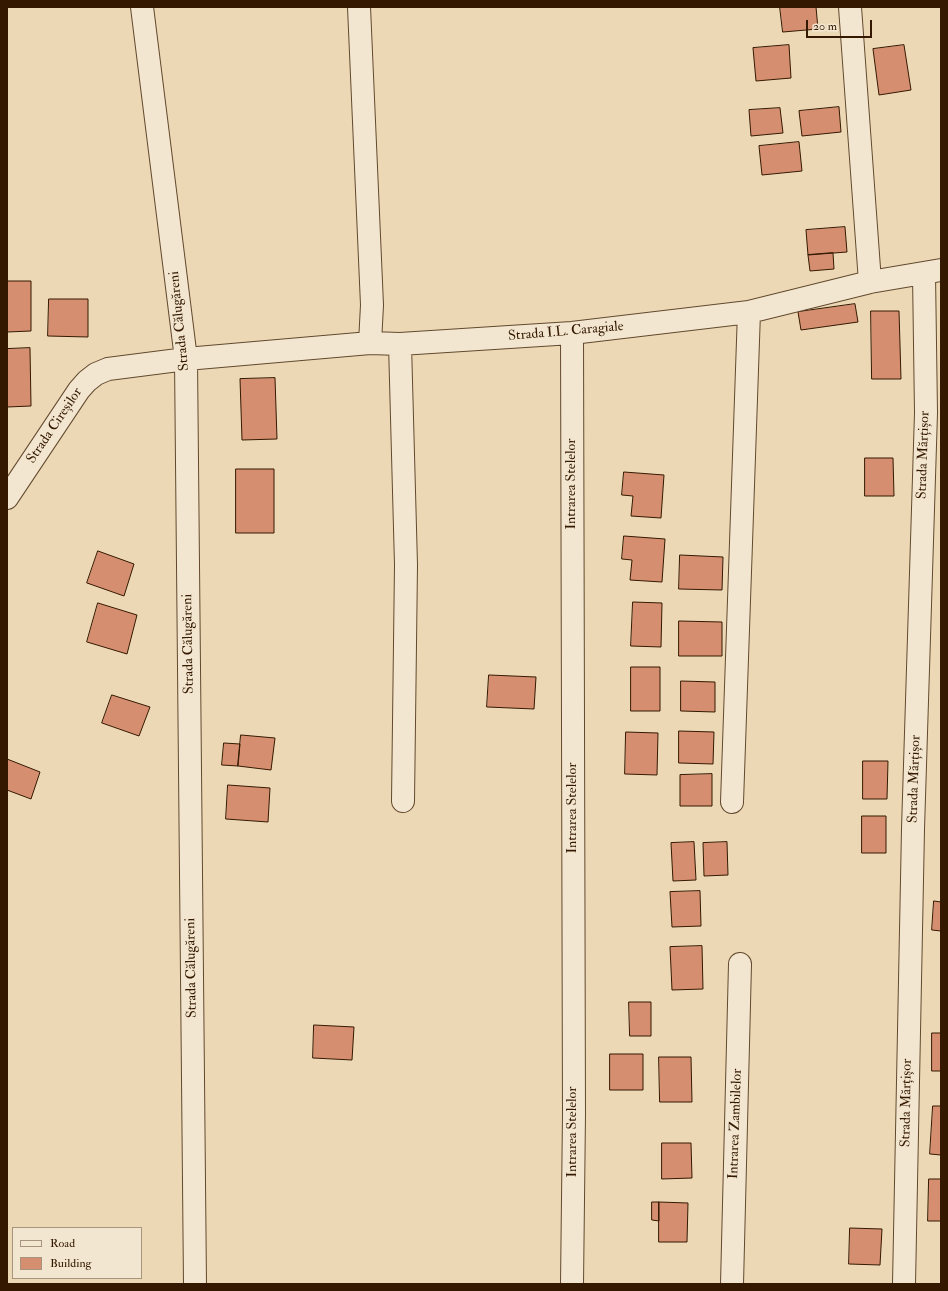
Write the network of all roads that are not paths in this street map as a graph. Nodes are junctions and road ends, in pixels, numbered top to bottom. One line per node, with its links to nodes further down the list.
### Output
1 (142, 7): 10 (street, Strada Călugăreni)
2 (359, 7): 8 (street)
3 (850, 7): 5 (street)
4 (932, 272): 5 (street, Strada I.L. Caragiale); 18 (street, Strada Mărțișor)
5 (870, 282): 6 (street, Strada I.L. Caragiale)
6 (749, 312): 7 (street, Strada I.L. Caragiale); 13 (street)
7 (572, 333): 9 (street, Strada I.L. Caragiale); 16 (street, Intrarea Stelelor)
8 (370, 342): 9 (street, Strada I.L. Caragiale); 10 (street, Strada I.L. Caragiale)
9 (400, 344): 12 (street)
10 (186, 358): 11 (street, Strada Cireșilor); 15 (street, Strada Călugăreni)
11 (9, 492)
12 (404, 801)
13 (732, 802)
14 (740, 964): 17 (street, Intrarea Zambilelor)
15 (195, 1284)
16 (572, 1284)
17 (732, 1284)
18 (904, 1284)

